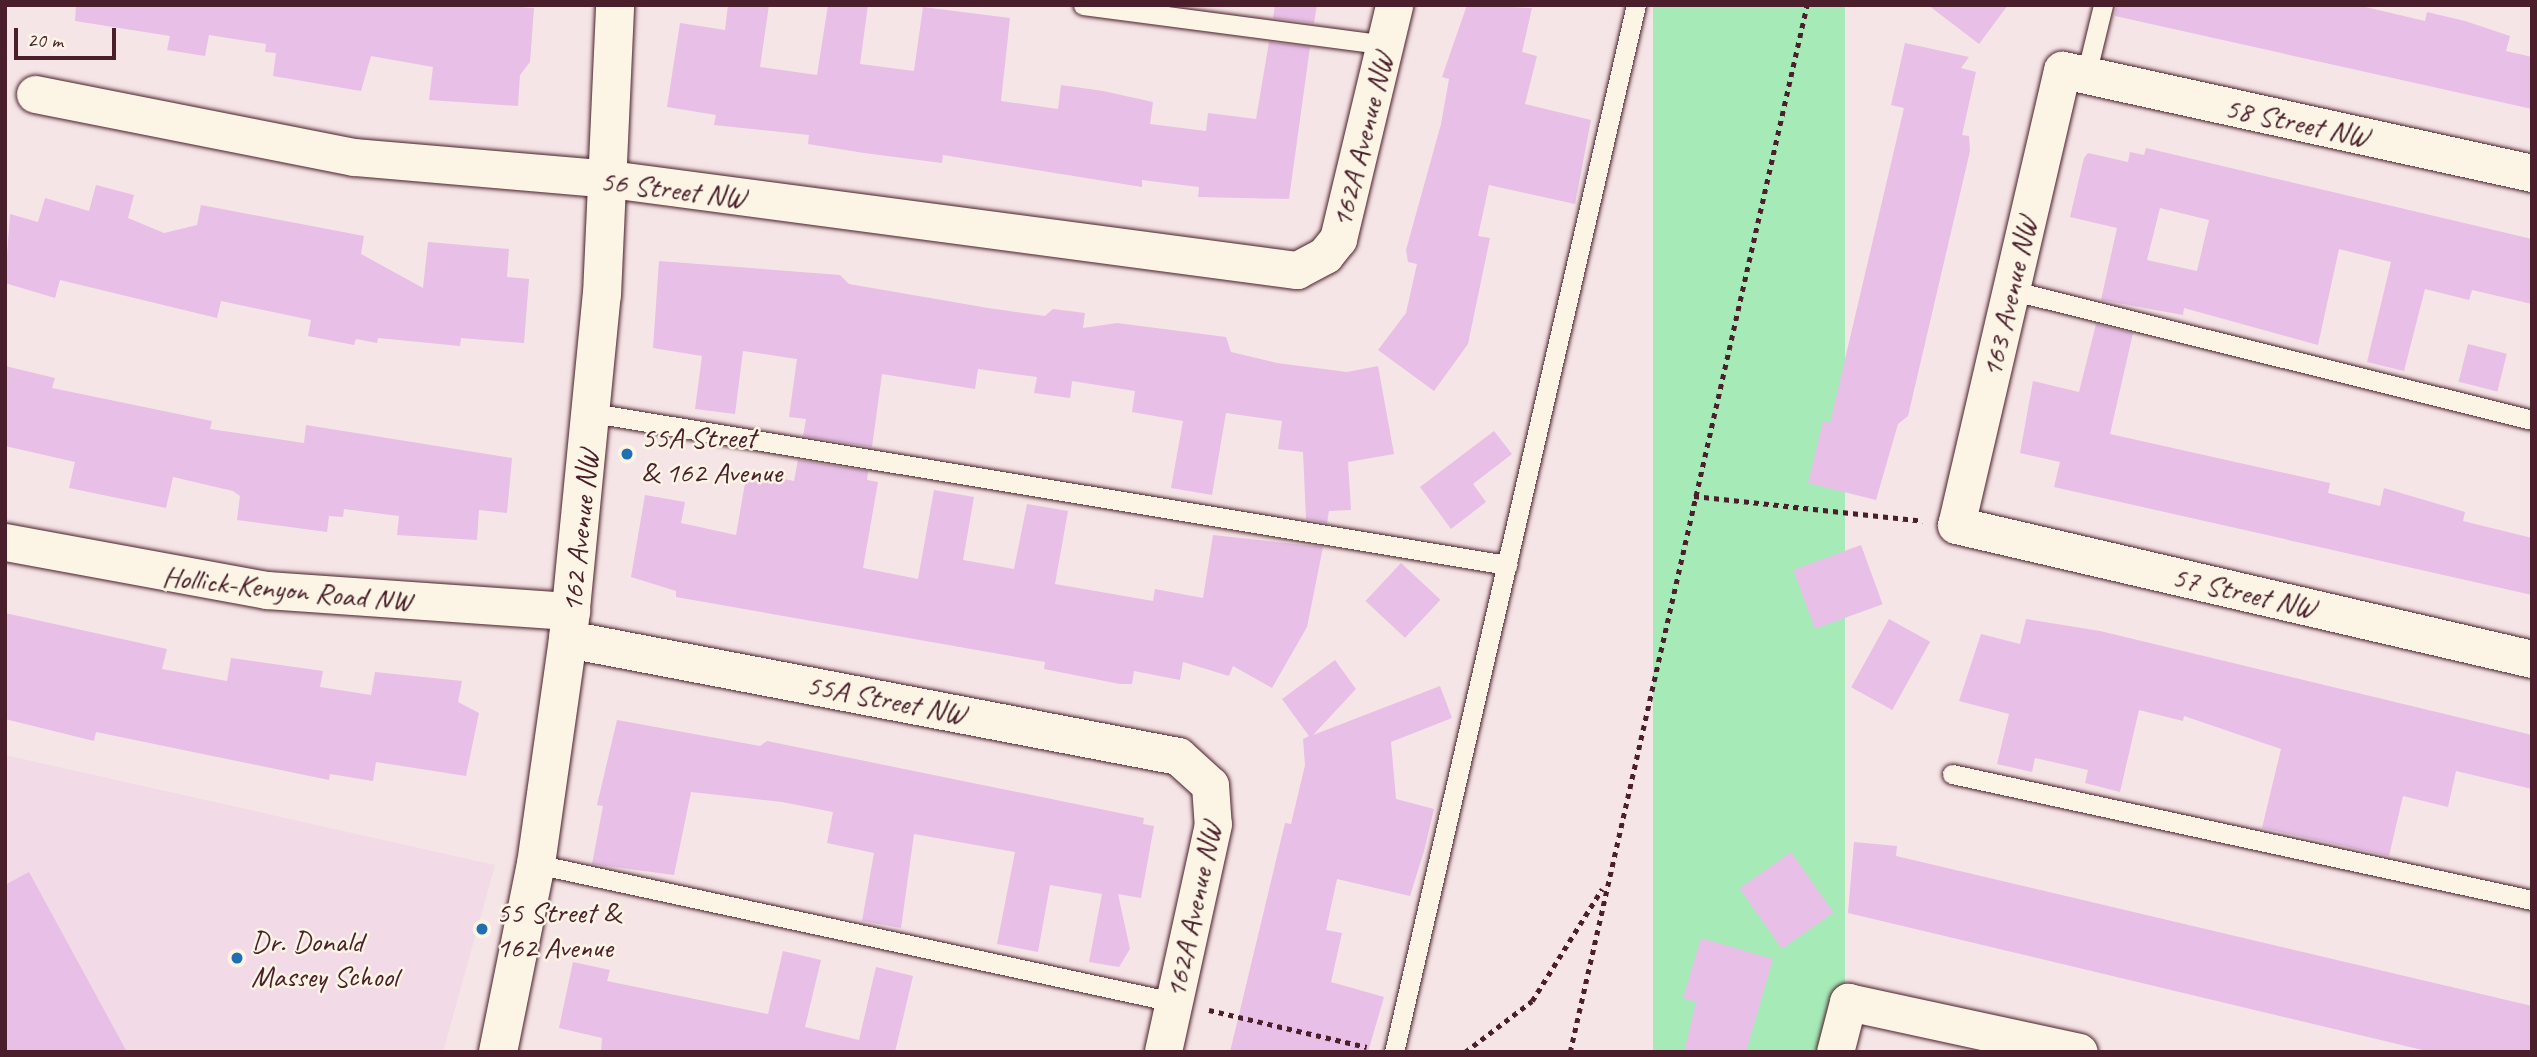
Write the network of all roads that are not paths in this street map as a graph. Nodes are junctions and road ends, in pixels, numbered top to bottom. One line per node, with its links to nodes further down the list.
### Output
1 (615, 5): 10 (street, 162 Avenue NW)
2 (1083, 5): 6 (lane)
3 (1394, 5): 6 (street, 162A Avenue NW)
4 (1636, 5): 17 (lane)
5 (2103, 5): 7 (lane)
6 (1386, 45): 11 (street, 162A Avenue NW)
7 (2074, 73): 9 (street, 58 Street NW); 12 (street, 163 Avenue NW)
8 (35, 94): 10 (street, 56 Street NW)
9 (2532, 173)
10 (610, 179): 11 (street, 56 Street NW); 13 (street, 162 Avenue NW)
11 (1311, 264)
12 (2010, 290): 14 (lane); 15 (street, 163 Avenue NW)
13 (593, 412): 17 (lane); 18 (street, 162 Avenue NW)
14 (2532, 419)
15 (1956, 525): 19 (street, 57 Street NW)
16 (5, 542): 18 (street, Hollick-Kenyon Road NW)
17 (1507, 565): 27 (lane)
18 (570, 625): 20 (street, 55A Street NW); 22 (street, 162 Avenue NW)
19 (2532, 659)
20 (1199, 771): 24 (street, 162A Avenue NW)
21 (1952, 774): 23 (lane)
22 (536, 864): 24 (lane); 25 (street, 162 Avenue NW)
23 (2532, 901)
24 (1174, 1002): 26 (street, 162A Avenue NW)
25 (498, 1052)
26 (1163, 1052)
27 (1394, 1052)
28 (1835, 1052): 29 (street)
29 (2079, 1052)

